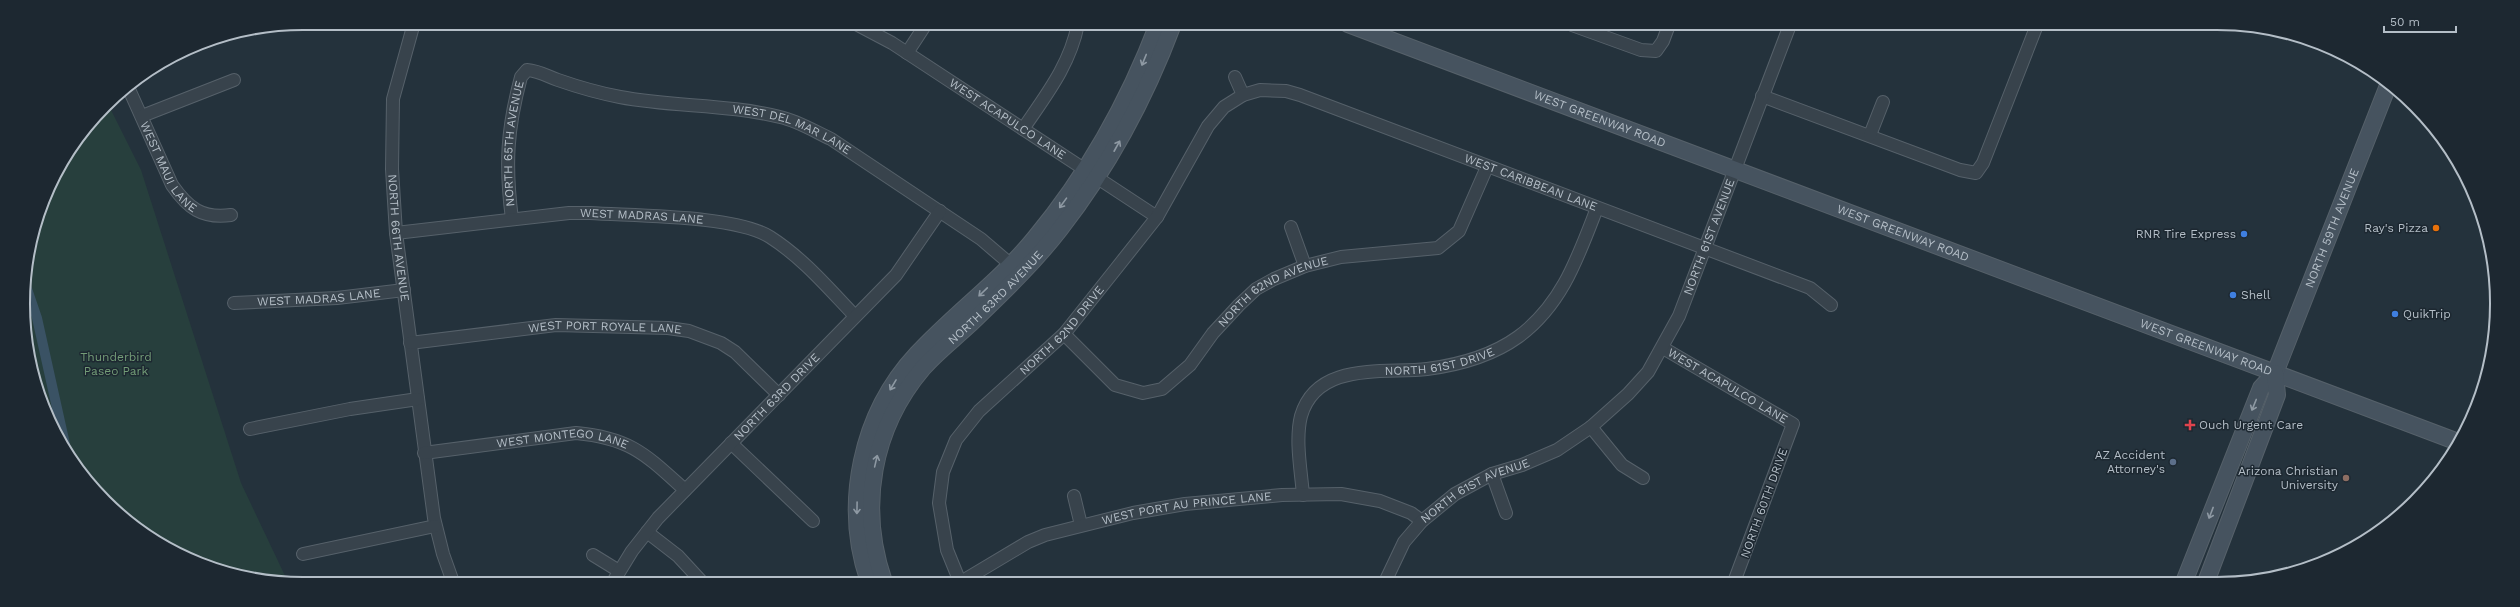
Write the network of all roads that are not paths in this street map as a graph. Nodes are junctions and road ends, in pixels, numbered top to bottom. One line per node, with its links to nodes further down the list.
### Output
1 (412, 30): 33 (street, NORTH 66TH AVENUE)
2 (867, 30): 12 (street, WEST ACAPULCO LANE)
3 (922, 30): 12 (street)
4 (1077, 30): 22 (street)
5 (1155, 30): 26 (main road, NORTH 63RD AVENUE, one-way to 26)
6 (1171, 30): 26 (main road, NORTH 63RD AVENUE, one-way to 6)
7 (1364, 30): 25 (main road, WEST GREENWAY ROAD)
8 (1586, 30): 9 (street)
9 (1667, 30)
10 (1788, 30): 19 (street, NORTH 61ST AVENUE)
11 (2035, 30): 23 (street)
12 (907, 53): 22 (street, WEST ACAPULCO LANE)
13 (527, 70): 28 (street, WEST DEL MAR LANE); 31 (street, NORTH 65TH AVENUE)
14 (1235, 77): 18 (street)
15 (234, 80): 21 (street)
16 (2386, 89): 44 (main road, NORTH 59TH AVENUE)
17 (130, 92): 21 (street, WEST MAUI LANE)
18 (1243, 95): 24 (street, WEST CARIBBEAN LANE); 30 (street, NORTH 62ND DRIVE)
19 (1762, 96): 23 (street); 25 (street, NORTH 61ST AVENUE)
20 (1883, 102): 23 (street)
21 (142, 116): 29 (street, WEST MAUI LANE)
22 (1024, 129): 26 (street, WEST ACAPULCO LANE)
23 (1870, 136)
24 (1487, 167): 27 (street, WEST CARIBBEAN LANE); 35 (street, NORTH 62ND AVENUE)
25 (1734, 169): 34 (street, NORTH 61ST AVENUE); 44 (main road, WEST GREENWAY ROAD)
26 (1091, 175): 30 (street, WEST ACAPULCO LANE); 36 (main road, NORTH 63RD AVENUE)
27 (1597, 208): 34 (street, WEST CARIBBEAN LANE); 58 (street, NORTH 61ST DRIVE)
28 (940, 211): 36 (street, WEST DEL MAR LANE); 40 (street, NORTH 63RD DRIVE)
29 (231, 215)
30 (1157, 217): 41 (street, NORTH 62ND DRIVE)
31 (512, 219): 33 (street, WEST MADRAS LANE); 40 (street, WEST MADRAS LANE)
32 (1291, 227): 35 (street)
33 (396, 233): 37 (street, NORTH 66TH AVENUE)
34 (1704, 247): 39 (street, WEST CARIBBEAN LANE); 43 (street, NORTH 61ST AVENUE)
35 (1305, 266): 41 (street, NORTH 62ND AVENUE)
36 (1016, 269): 74 (main road, NORTH 63RD AVENUE, one-way to 74); 75 (main road, NORTH 63RD AVENUE, one-way to 36)
37 (404, 290): 38 (street, WEST MADRAS LANE); 42 (street, NORTH 66TH AVENUE)
38 (234, 303)
39 (1831, 305)
40 (855, 316): 45 (street, NORTH 63RD DRIVE)
41 (1064, 334): 76 (street, NORTH 62ND DRIVE)
42 (410, 343): 45 (street, WEST PORT ROYALE LANE); 46 (street, NORTH 66TH AVENUE)
43 (1663, 348): 47 (street, WEST ACAPULCO LANE); 48 (street, NORTH 61ST AVENUE)
44 (2275, 373): 50 (main road, WEST GREENWAY ROAD); 54 (main road, NORTH 59TH AVENUE, one-way to 54); 56 (main road, NORTH 59TH AVENUE)
45 (779, 395): 51 (street, NORTH 63RD DRIVE)
46 (418, 399): 49 (street); 52 (street, NORTH 66TH AVENUE)
47 (1793, 424): 79 (street, NORTH 60TH DRIVE)
48 (1591, 427): 53 (street, NORTH 61ST AVENUE); 55 (street)
49 (250, 429)
50 (2453, 440)
51 (731, 443): 57 (street, NORTH 63RD DRIVE); 61 (street)
52 (424, 453): 57 (street, WEST MONTEGO LANE); 64 (street)
53 (1492, 474): 60 (street); 62 (street, NORTH 61ST AVENUE)
54 (2226, 476): 56 (main road); 66 (main road, NORTH 59TH AVENUE, one-way to 66)
55 (1644, 478)
56 (2244, 483): 69 (main road, NORTH 59TH AVENUE)
57 (685, 490): 65 (street, NORTH 63RD DRIVE)
58 (1303, 494): 62 (street, WEST PORT AU PRINCE LANE); 63 (street, WEST PORT AU PRINCE LANE)
59 (1074, 496): 63 (street)
60 (1506, 513)
61 (813, 521)
62 (1422, 521): 78 (street, NORTH 61ST AVENUE)
63 (1081, 525): 77 (street, WEST PORT AU PRINCE LANE)
64 (436, 526): 67 (street); 71 (street)
65 (647, 532): 70 (street, NORTH 63RD DRIVE); 73 (street)
66 (2197, 550): 69 (main road); 80 (main road, NORTH 59TH AVENUE)
67 (303, 554)
68 (593, 555): 70 (street)
69 (2216, 556): 81 (main road, NORTH 59TH AVENUE)
70 (619, 571): 72 (street, NORTH 63RD DRIVE)
71 (452, 577)
72 (616, 577)
73 (697, 577)
74 (868, 577)
75 (883, 577)
76 (958, 577)
77 (968, 577)
78 (1387, 577)
79 (1736, 577)
80 (2186, 577)
81 (2208, 577)

